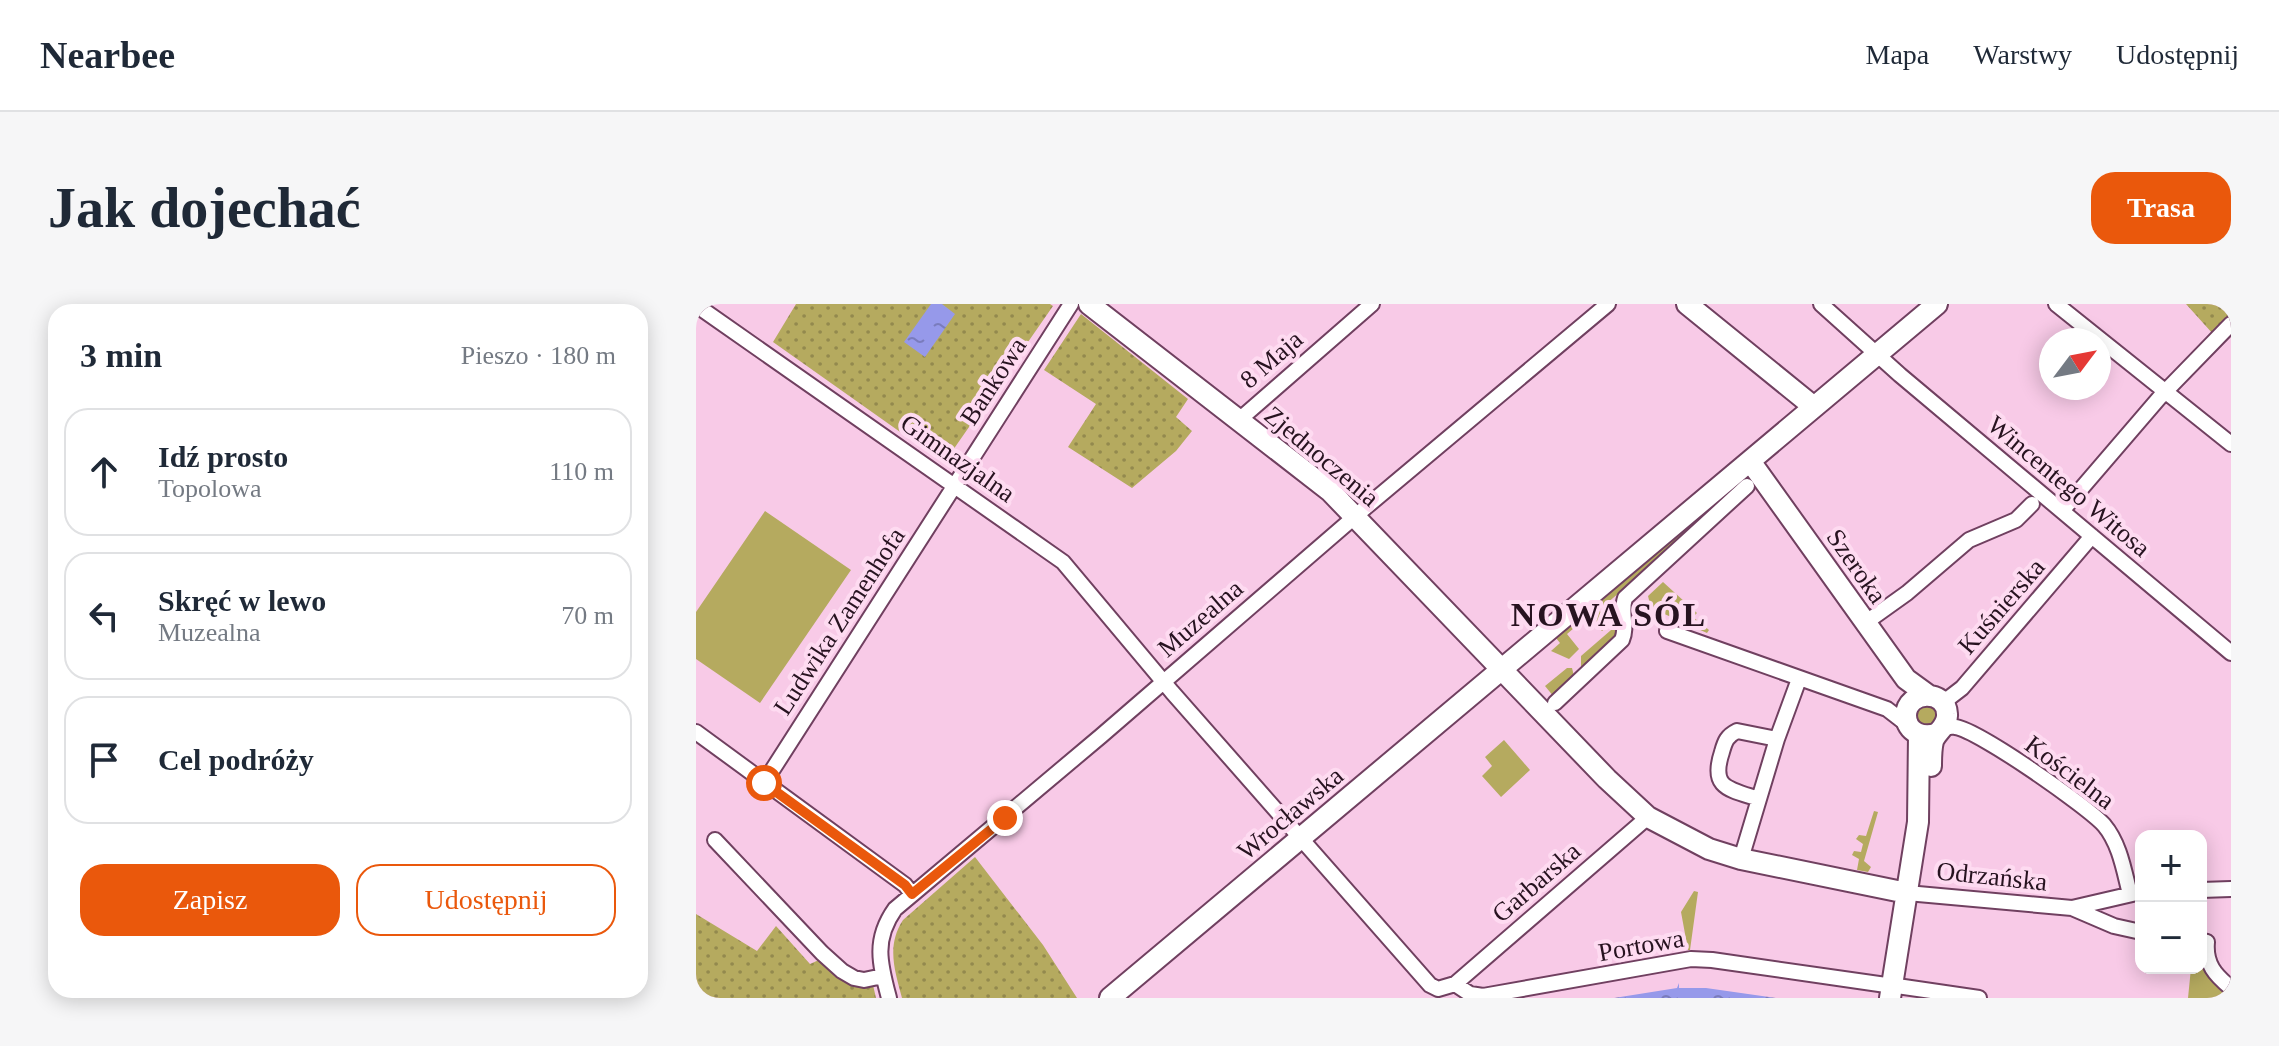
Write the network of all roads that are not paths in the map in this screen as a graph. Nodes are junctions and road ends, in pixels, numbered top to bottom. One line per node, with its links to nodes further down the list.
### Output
1 (1071, 304): 17 (street, Bankowa)
2 (1089, 304): 14 (street, Zjednoczenia)
3 (1372, 304): 14 (street, 8 Maja)
4 (1608, 304): 21 (street, Muzealna)
5 (1687, 304): 13 (street)
6 (1821, 304): 11 (street, Wincentego Witosa)
7 (1937, 304): 11 (street, Wrocławska)
8 (2056, 304): 12 (street)
9 (696, 305): 17 (street, Gimnazjalna)
10 (2231, 324): 12 (street)
11 (1877, 354): 13 (street, Wrocławska); 20 (street, Wincentego Witosa)
12 (2165, 391): 15 (street); 20 (street)
13 (1814, 407): 16 (street, Wrocławska)
14 (1239, 420): 21 (street, Zjednoczenia)
15 (2231, 444)
16 (1750, 461): 26 (street, Wrocławska); 29 (street, Szeroka)
17 (955, 485): 28 (street, Gimnazjalna); 35 (street, Ludwika Zamenhofa)
18 (1747, 486): 30 (street)
19 (2032, 504): 23 (street)
20 (2062, 511): 22 (street, Wincentego Witosa)
21 (1355, 516): 26 (street, Zjednoczenia); 28 (street, Muzealna)
22 (2092, 536): 25 (street, Wincentego Witosa); 29 (street, Kuśnierska)
23 (1872, 618)
24 (1667, 631): 27 (street)
25 (2231, 653)
26 (1502, 668): 37 (street, Zjednoczenia); 38 (street, Wrocławska)
27 (1799, 679): 31 (street); 34 (street)
28 (1163, 681): 38 (street, Gimnazjalna); 46 (street, Muzealna)
29 (1926, 699): 31 (street, Kuśnierska); 32 (street); 32 (street)
30 (1555, 703)
31 (1887, 709): 32 (street)
32 (1927, 731): 43 (street, Kościelna); 44 (street)
33 (696, 732): 35 (street)
34 (1777, 739): 36 (street); 36 (street)
35 (764, 783): 46 (street)
36 (1759, 799): 40 (street)
37 (1648, 817): 40 (street, Zjednoczenia); 51 (street, Garbarska)
38 (1301, 838): 51 (street, Portowa); 55 (street, Wrocławska)
39 (715, 840): 50 (street)
40 (1741, 859): 44 (street, Zjednoczenia)
41 (2231, 889): 42 (street)
42 (2207, 890)
43 (2135, 891)
44 (1907, 893): 47 (street, Odrzańska); 53 (street)
45 (2135, 893): 47 (street, Odrzańska)
46 (912, 894): 50 (street, Muzealna)
47 (2072, 908): 48 (street, Odrzańska)
48 (2135, 931)
49 (2207, 942): 52 (street)
50 (883, 976): 54 (street, Muzealna)
51 (1455, 984): 53 (street, Portowa)
52 (2231, 988)
53 (1891, 990): 56 (street, Portowa)
54 (889, 998)
55 (1110, 998)
56 (1979, 998)

